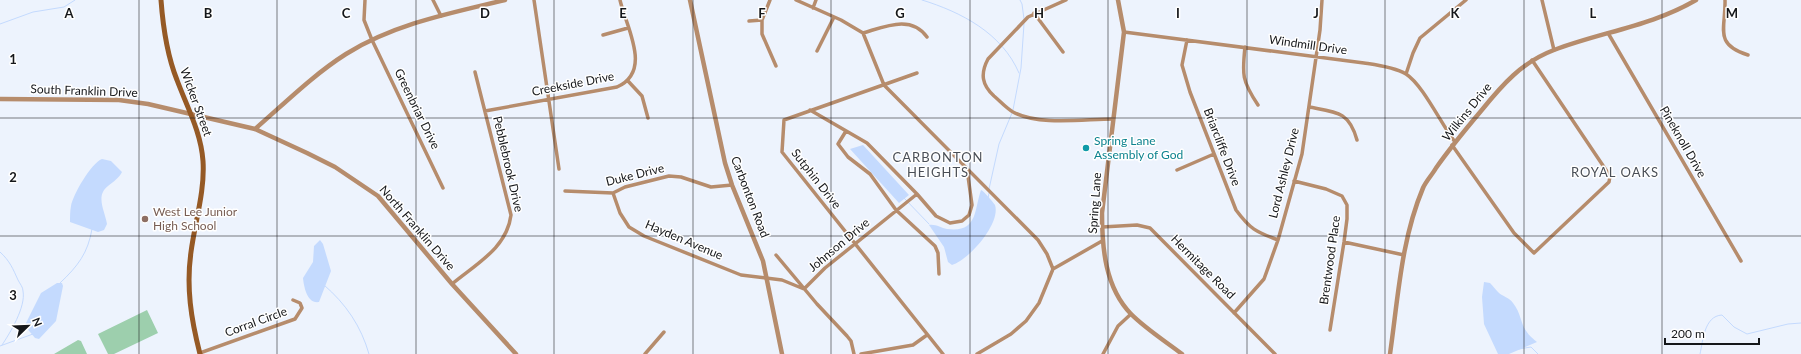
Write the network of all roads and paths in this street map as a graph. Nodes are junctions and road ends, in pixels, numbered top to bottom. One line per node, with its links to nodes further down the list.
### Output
1 (161, 0): 51 (main road, Wicker Street)
2 (365, 0): 30 (street, Greenbriar Drive)
3 (433, 0): 20 (street)
4 (505, 0): 20 (street)
5 (534, 0): 46 (street)
6 (620, 0): 24 (street, Creekside Drive)
7 (690, 0): 63 (street, Carbonton Road)
8 (770, 0): 22 (street)
9 (796, 0): 18 (street)
10 (816, 0): 18 (street)
11 (1066, 0): 19 (street)
12 (1118, 0): 25 (street, Spring Lane)
13 (1322, 0): 37 (street, Lord Ashley Drive)
14 (1466, 0): 42 (street)
15 (1542, 0): 34 (street)
16 (1696, 0): 27 (street, Wilkins Drive)
17 (1725, 0): 36 (street)
18 (813, 8): 21 (street)
19 (1034, 13): 35 (street); 53 (street)
20 (440, 16): 30 (street)
21 (834, 17): 26 (street); 33 (street)
22 (762, 20): 23 (street); 39 (street)
23 (749, 21)
24 (628, 28): 28 (street); 43 (street, Creekside Drive)
25 (1124, 32): 31 (street, Windmill Drive); 53 (street, Spring Lane)
26 (863, 33): 29 (street); 44 (street)
27 (1608, 33): 34 (street, Wilkins Drive); 76 (street, Pineknoll Drive)
28 (603, 35)
29 (927, 36)
30 (372, 40): 54 (street); 64 (street, Greenbriar Drive)
31 (1187, 40): 32 (street, Windmill Drive); 58 (street, Briarcliffe Drive)
32 (1245, 46): 37 (street, Windmill Drive); 47 (street)
33 (817, 50)
34 (1554, 50): 38 (street, Wilkins Drive)
35 (1063, 52)
36 (1748, 54)
37 (1317, 57): 42 (street, Windmill Drive); 48 (street, Lord Ashley Drive)
38 (1532, 60): 57 (street, Wilkins Drive); 57 (street)
39 (776, 66)
40 (475, 72): 50 (street, Pebblebrook Drive)
41 (917, 73): 44 (street, Sutphin Drive)
42 (1406, 74): 57 (street)
43 (628, 81): 46 (street, Creekside Drive); 52 (street)
44 (884, 85): 49 (street, Sutphin Drive); 60 (street)
45 (0, 99): 51 (street, South Franklin Drive)
46 (549, 99): 50 (street, Creekside Drive); 59 (street)
47 (1258, 105)
48 (1309, 107): 56 (street); 62 (street, Lord Ashley Drive)
49 (810, 110): 55 (street); 73 (street, Sutphin Drive)
50 (485, 111): 80 (street, Pebblebrook Drive)
51 (190, 113): 54 (street, North Franklin Drive); 88 (main road, Wicker Street)
52 (648, 118)
53 (1113, 119): 69 (street, Spring Lane)
54 (255, 129): 80 (street, North Franklin Drive)
55 (846, 131): 67 (street); 68 (street)
56 (1358, 140)
57 (1454, 143): 75 (street, Wilkins Drive)
58 (1214, 154): 61 (street); 70 (street, Briarcliffe Drive)
59 (559, 169)
60 (967, 169): 67 (street); 77 (street)
61 (1177, 170)
62 (1294, 181): 70 (street, Lord Ashley Drive); 72 (street, Brentwood Place)
63 (732, 185): 66 (street, Duke Drive); 79 (street, Carbonton Road)
64 (443, 188)
65 (565, 192): 66 (street, Duke Drive)
66 (613, 193): 79 (street, Hayden Avenue)
67 (917, 194): 68 (street, Johnson Drive)
68 (896, 210): 73 (street, Johnson Drive); 78 (street)
69 (1102, 227): 71 (street, Spring Lane); 83 (street, Hermitage Road)
70 (1278, 240): 83 (street, Lord Ashley Drive)
71 (1102, 241): 77 (street); 84 (street, Spring Lane)
72 (1344, 242): 75 (street); 85 (street, Brentwood Place)
73 (854, 244): 81 (street, Johnson Drive); 87 (street, Sutphin Drive)
74 (776, 255): 81 (street)
75 (1404, 255): 99 (street, Wilkins Drive)
76 (1741, 261)
77 (1053, 270): 95 (street)
78 (939, 274)
79 (767, 278): 81 (street, Johnson Drive); 91 (street, Carbonton Road)
80 (452, 284): 89 (street, North Franklin Drive)
81 (804, 289): 92 (street)
82 (293, 300): 88 (street, Corral Circle)
83 (1234, 313): 98 (street, Hermitage Road)
84 (1131, 314): 96 (street); 97 (street, Spring Lane)
85 (1330, 330)
86 (664, 332): 90 (street)
87 (927, 335): 93 (street); 94 (street, Sutphin Drive)
88 (200, 354)
89 (516, 354)
90 (645, 354)
91 (782, 354)
92 (854, 354)
93 (861, 354)
94 (943, 354)
95 (977, 354)
96 (1103, 354)
97 (1182, 354)
98 (1275, 354)
99 (1390, 354)

